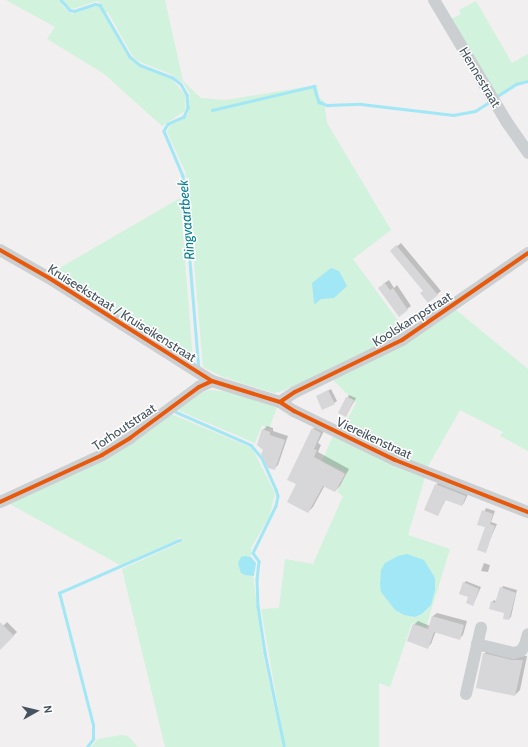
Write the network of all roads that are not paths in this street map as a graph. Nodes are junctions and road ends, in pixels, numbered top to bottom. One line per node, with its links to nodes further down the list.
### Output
1 (434, 0): 2 (street, Hennestraat)
2 (528, 153)
3 (0, 250): 5 (street, Kruiseekstraat / Kruiseikenstraat)
4 (528, 253): 6 (street, Koolskampstraat)
5 (212, 381): 6 (street, Viereikenstraat); 7 (street, Torhoutstraat)
6 (280, 402): 8 (street, Viereikenstraat)
7 (0, 502)
8 (528, 512)
9 (481, 628): 11 (street)
10 (528, 634): 11 (street)
11 (477, 644): 12 (street)
12 (466, 694)

